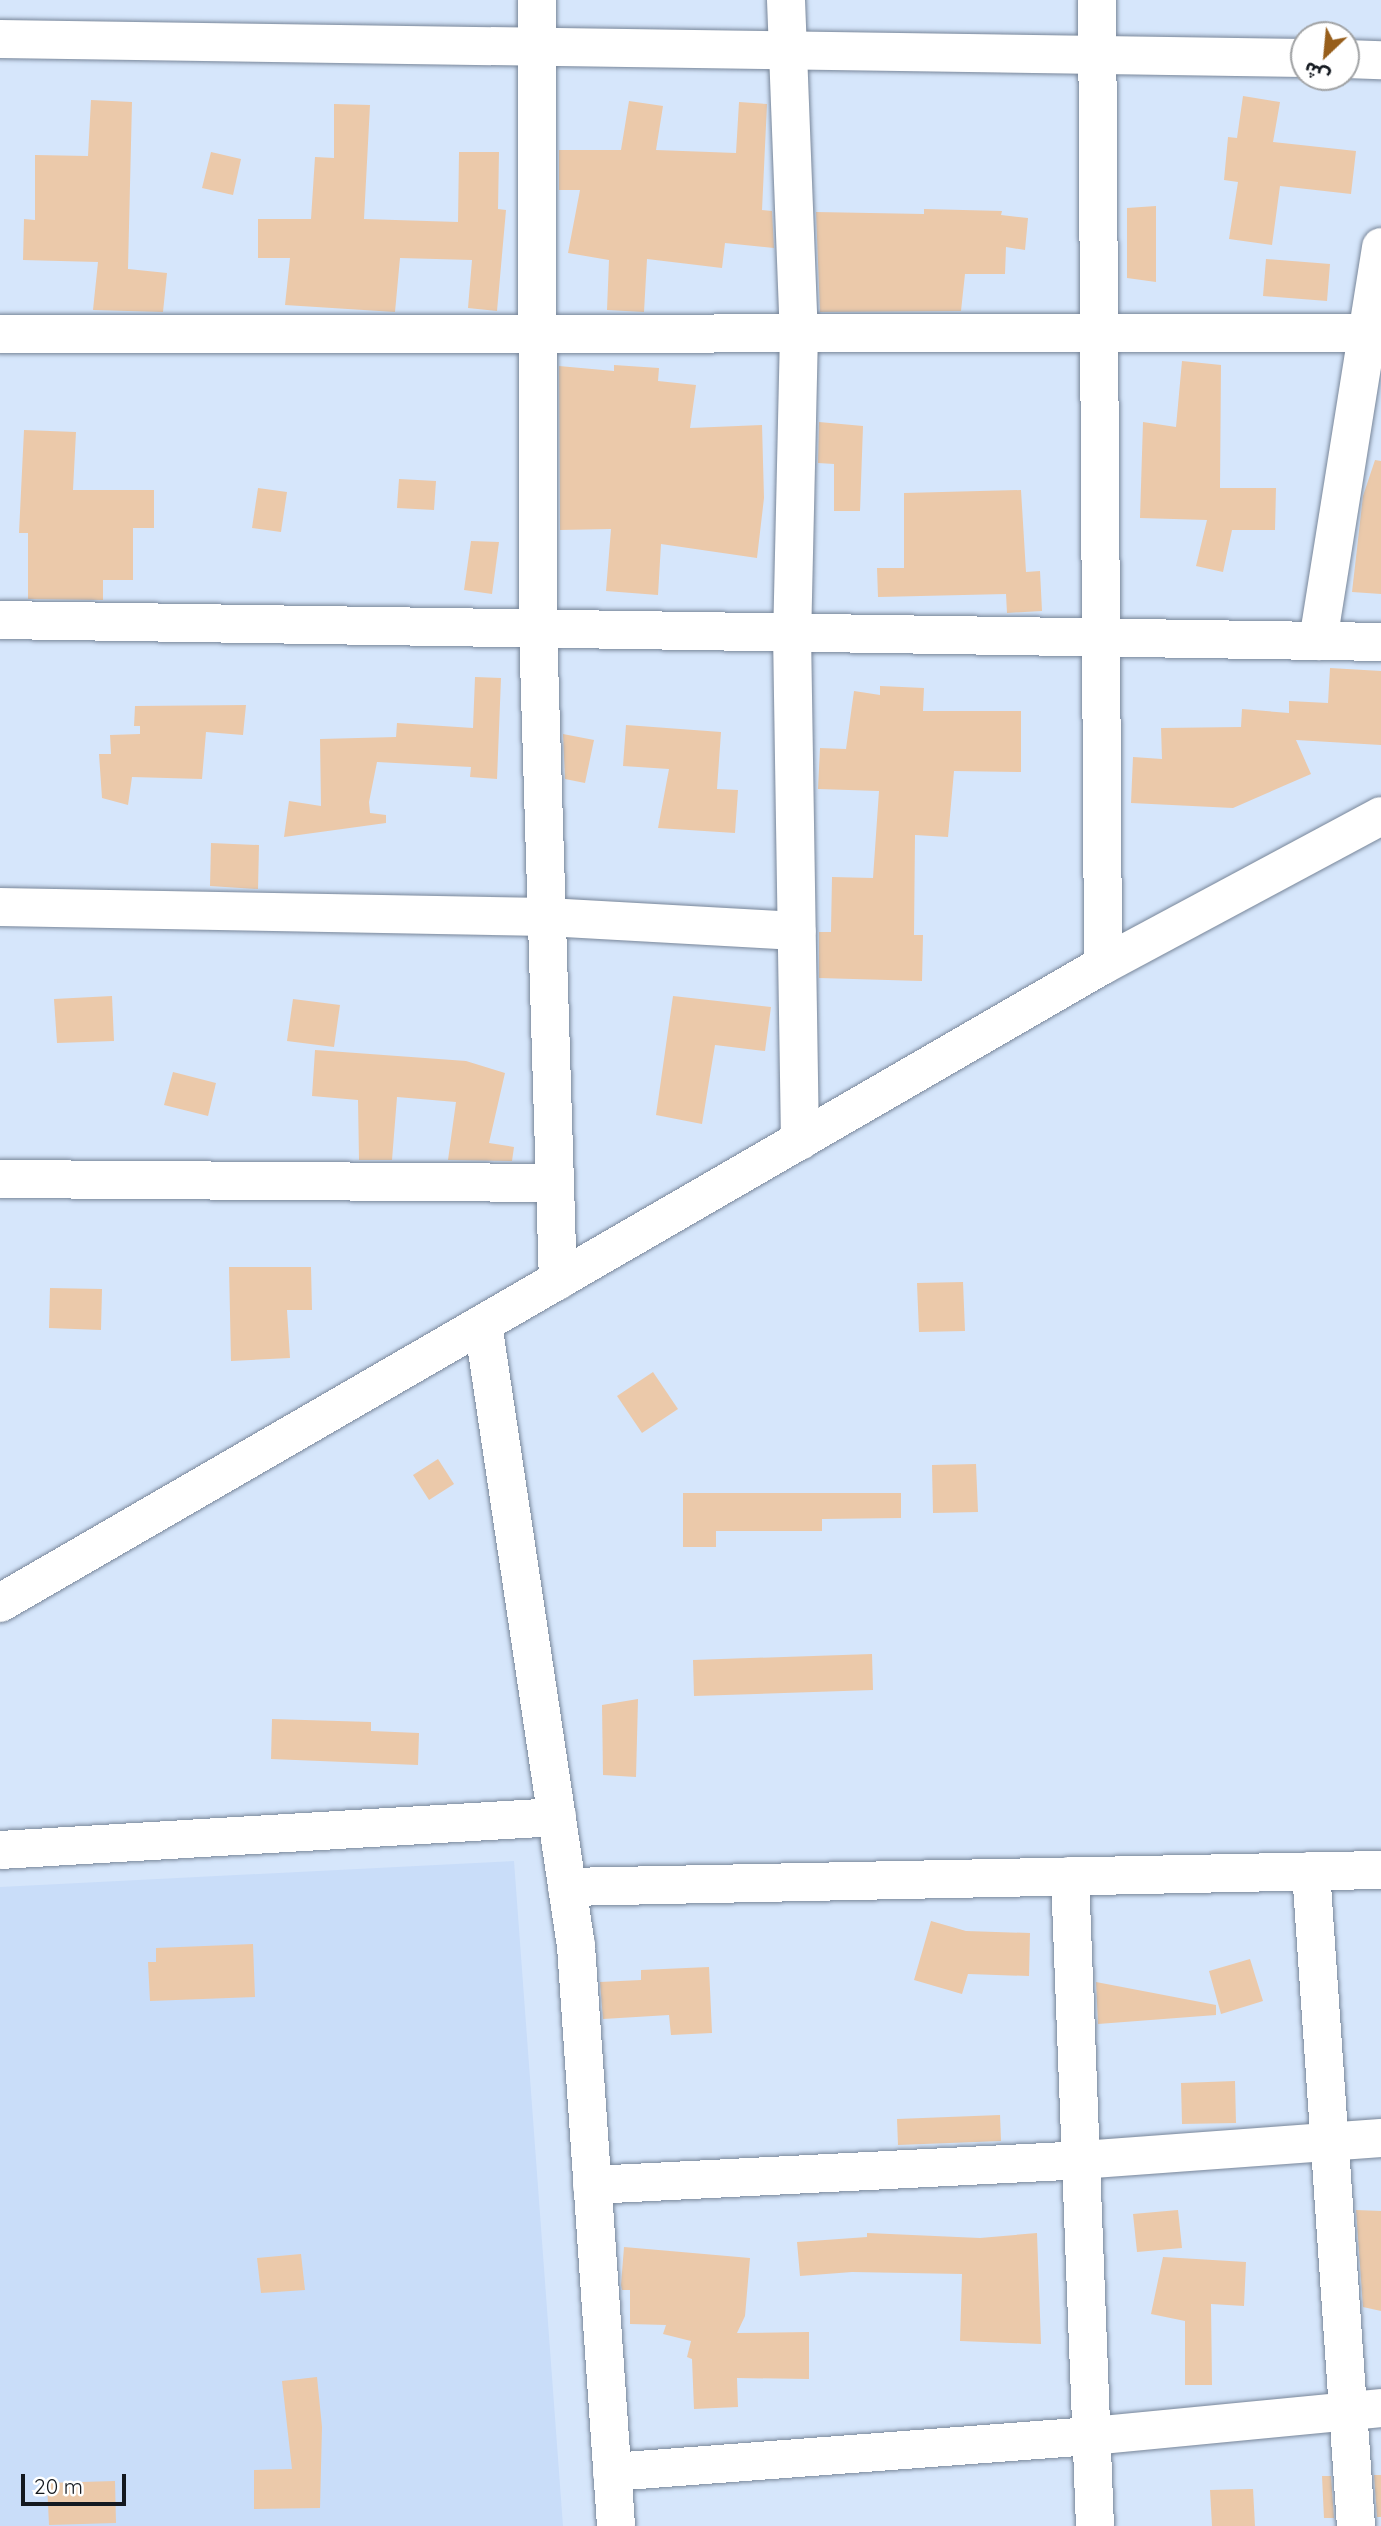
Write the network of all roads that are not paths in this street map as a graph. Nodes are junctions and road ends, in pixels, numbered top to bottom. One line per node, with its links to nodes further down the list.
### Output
1 (537, 0): 5 (street)
2 (786, 0): 6 (street)
3 (1097, 0): 7 (street)
4 (0, 39): 5 (street)
5 (537, 47): 6 (street); 12 (street)
6 (786, 50): 7 (street); 13 (street)
7 (1097, 55): 8 (street); 14 (street)
8 (1290, 58)
9 (1360, 59): 10 (street)
10 (1381, 60)
11 (1381, 247): 15 (street)
12 (538, 333): 13 (street); 16 (street); 18 (street)
13 (799, 333): 14 (street); 19 (street)
14 (1098, 333): 15 (street); 20 (street)
15 (1375, 333): 21 (street)
16 (0, 334)
17 (0, 620): 18 (street)
18 (538, 628): 19 (street); 25 (street)
19 (792, 632): 20 (street); 26 (street)
20 (1100, 637): 21 (street); 27 (street)
21 (1318, 641): 22 (street)
22 (1381, 642)
23 (1381, 816): 27 (street)
24 (0, 907): 25 (street)
25 (547, 917): 26 (street); 30 (street)
26 (797, 930): 28 (street)
27 (1103, 965): 28 (street)
28 (800, 1141): 31 (street)
29 (0, 1179): 30 (street)
30 (555, 1184): 31 (street)
31 (558, 1280): 32 (street)
32 (483, 1324): 33 (street); 34 (street)
33 (0, 1603)
34 (557, 1818): 35 (street); 39 (street)
35 (0, 1850)
36 (1381, 1870): 37 (street)
37 (1311, 1871): 38 (street); 41 (street)
38 (1070, 1877): 39 (street); 42 (street)
39 (567, 1887): 43 (street)
40 (1381, 2138): 41 (street)
41 (1329, 2143): 42 (street); 44 (street)
42 (1081, 2160): 43 (street); 45 (street)
43 (592, 2185): 46 (street)
44 (1364, 2408): 45 (street); 49 (street)
45 (1091, 2436): 46 (street); 48 (street)
46 (612, 2472): 47 (street)
47 (616, 2526)
48 (1095, 2526)
49 (1356, 2526)

